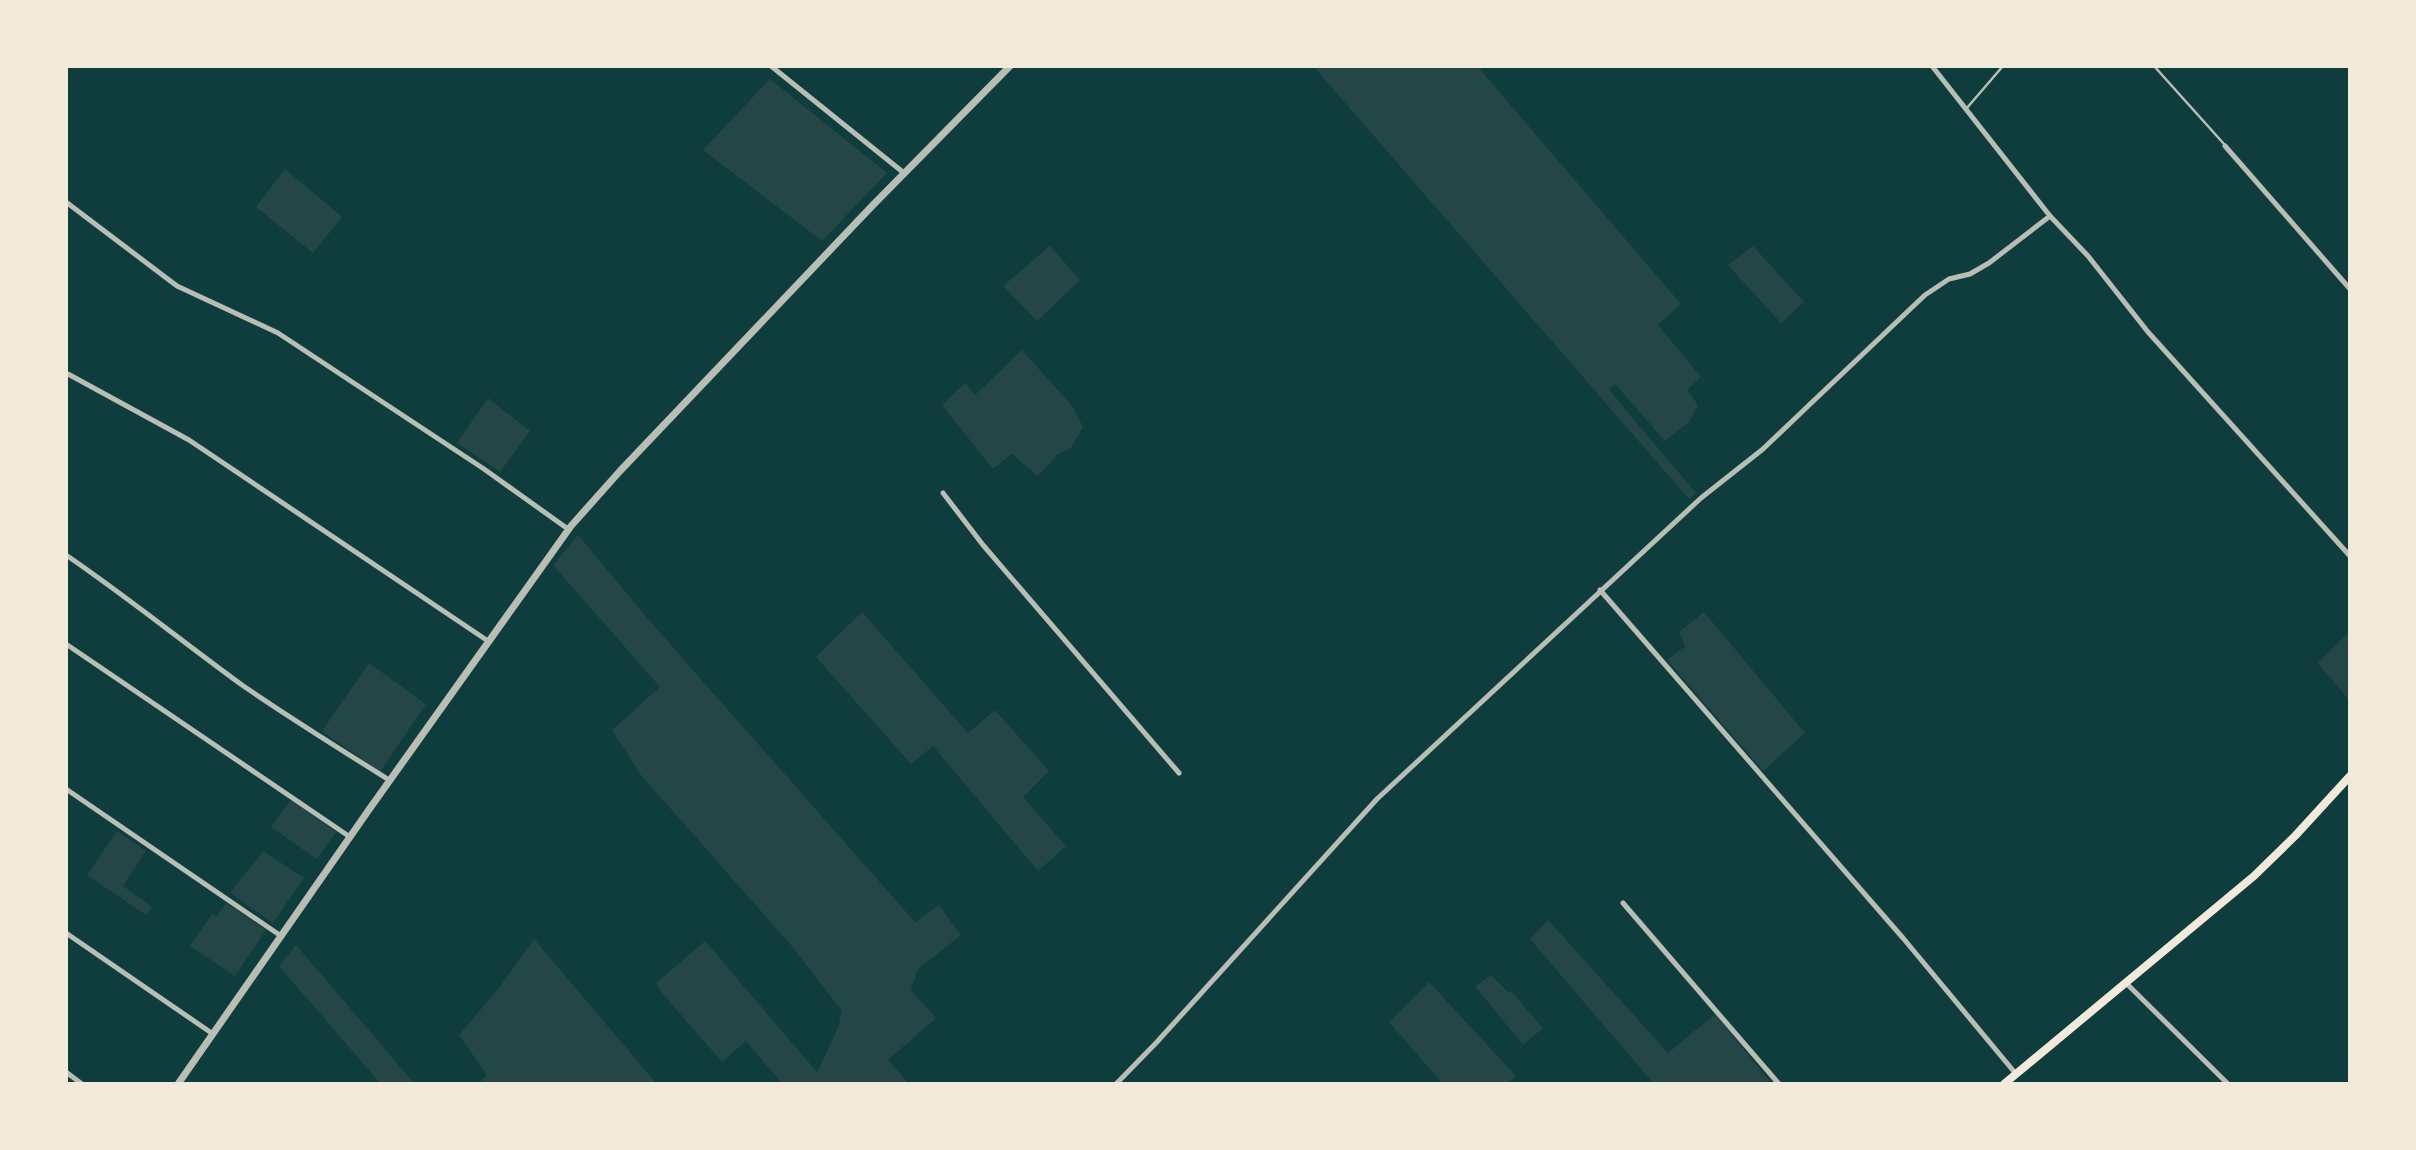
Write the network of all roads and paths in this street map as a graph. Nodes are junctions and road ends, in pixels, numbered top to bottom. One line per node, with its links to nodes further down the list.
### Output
1 (771, 66): 8 (street)
2 (1010, 66): 8 (street)
3 (1932, 66): 6 (street)
4 (2003, 66): 6 (lane)
5 (2154, 66): 7 (lane)
6 (1966, 109): 10 (street)
7 (2225, 145): 11 (street)
8 (904, 173): 14 (street)
9 (66, 202): 14 (street)
10 (2050, 216): 16 (street); 17 (street)
11 (2350, 289)
12 (68, 374): 18 (street)
13 (943, 493): 20 (street)
14 (568, 529): 18 (street)
15 (66, 555): 22 (street)
16 (2350, 556)
17 (1600, 590): 31 (street); 34 (street)
18 (488, 641): 22 (street)
19 (66, 644): 24 (street)
20 (1180, 773)
21 (2350, 776): 28 (main road)
22 (390, 780): 24 (street)
23 (66, 789): 27 (street)
24 (349, 837): 27 (street)
25 (1623, 903): 35 (street)
26 (66, 933): 29 (street)
27 (281, 936): 29 (street)
28 (2126, 982): 31 (main road); 37 (street)
29 (213, 1034): 33 (street)
30 (66, 1072): 32 (street)
31 (2016, 1074): 36 (main road)
32 (82, 1083)
33 (178, 1083)
34 (1116, 1083)
35 (1779, 1083)
36 (2004, 1083)
37 (2228, 1083)

